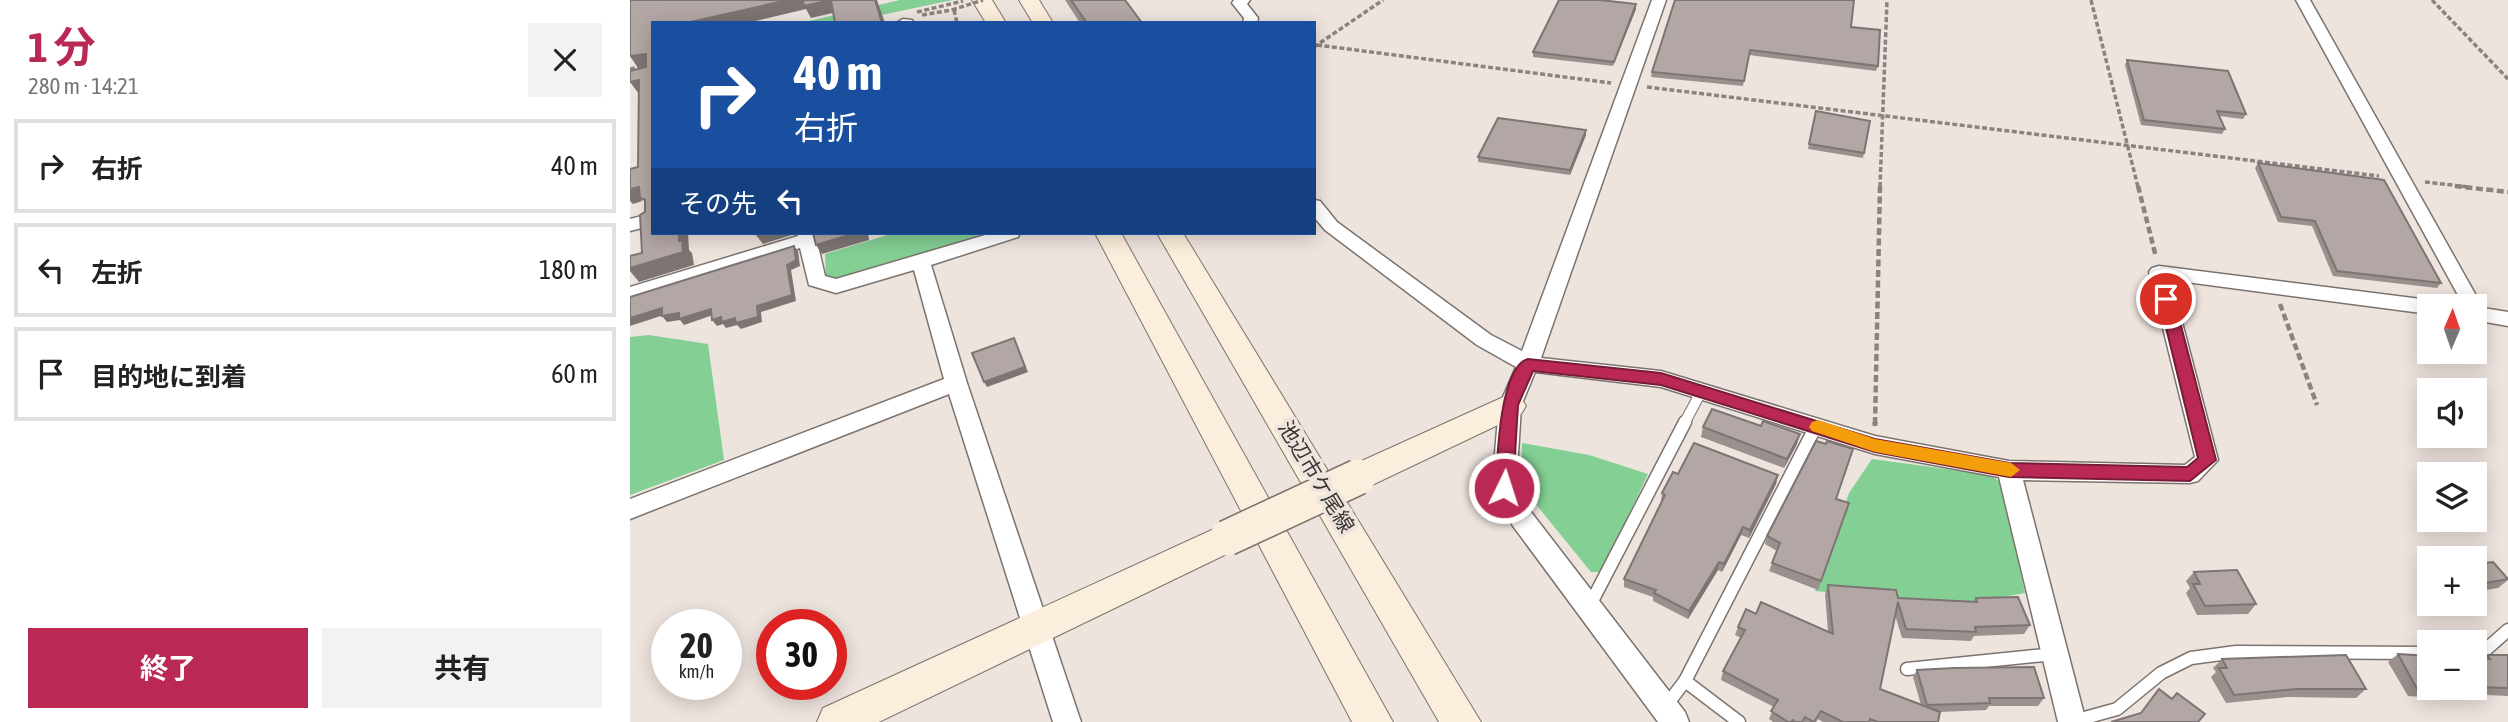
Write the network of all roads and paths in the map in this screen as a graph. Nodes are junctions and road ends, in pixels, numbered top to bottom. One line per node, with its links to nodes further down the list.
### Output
1 (965, 0): 13 (path)
2 (983, 0): 11 (path, bridge); 15 (street)
3 (1029, 0): 16 (street)
4 (1243, 0): 17 (street)
5 (1383, 0): 18 (path)
6 (1659, 0): 24 (street)
7 (1887, 0): 25 (path)
8 (2091, 0): 26 (path)
9 (2303, 0): 27 (street)
10 (2432, 0): 23 (path)
11 (953, 10): 12 (path); 14 (path)
12 (921, 15)
13 (907, 19)
14 (956, 21)
15 (995, 21)
16 (1042, 21)
17 (1250, 21)
18 (1316, 46): 24 (path)
19 (651, 64): 20 (path)
20 (636, 68): 21 (path); 22 (path)
21 (630, 69)
22 (630, 74)
23 (2508, 79)
24 (1628, 85): 25 (path); 44 (street)
25 (1881, 114): 26 (path); 50 (path)
26 (2127, 144): 27 (path); 37 (path)
27 (2405, 179): 28 (path); 40 (street)
28 (2508, 191)
29 (1316, 207): 44 (street)
30 (651, 220): 31 (street)
31 (630, 225)
32 (1004, 235): 36 (street)
33 (1109, 235): 64 (street)
34 (1171, 235): 65 (street, 池辺市ケ尾線)
35 (807, 236): 36 (street); 39 (street)
36 (920, 262): 45 (street)
37 (2159, 272): 38 (street); 51 (street)
38 (2273, 287): 41 (street); 48 (path)
39 (630, 294)
40 (2466, 294)
41 (2417, 305)
42 (2487, 313): 43 (street)
43 (2508, 319)
44 (1528, 365): 46 (street); 47 (street)
45 (956, 383): 52 (street); 54 (street)
46 (1702, 390): 49 (street); 53 (lane)
47 (1510, 405): 53 (street); 54 (street, bridge)
48 (2317, 405)
49 (1816, 426): 50 (street); 60 (lane)
50 (1875, 445): 51 (street)
51 (2009, 470): 58 (street)
52 (630, 509)
53 (1590, 606): 61 (street)
54 (1037, 627): 62 (street); 63 (street)
55 (2508, 630): 56 (lane)
56 (2487, 649)
57 (2417, 653): 67 (lane)
58 (2055, 654): 59 (lane); 67 (street)
59 (1906, 669)
60 (1685, 681): 61 (lane); 66 (lane)
61 (1670, 715)
62 (837, 722)
63 (1067, 722)
64 (1373, 722)
65 (1461, 722)
66 (1739, 722)
67 (2071, 722)

